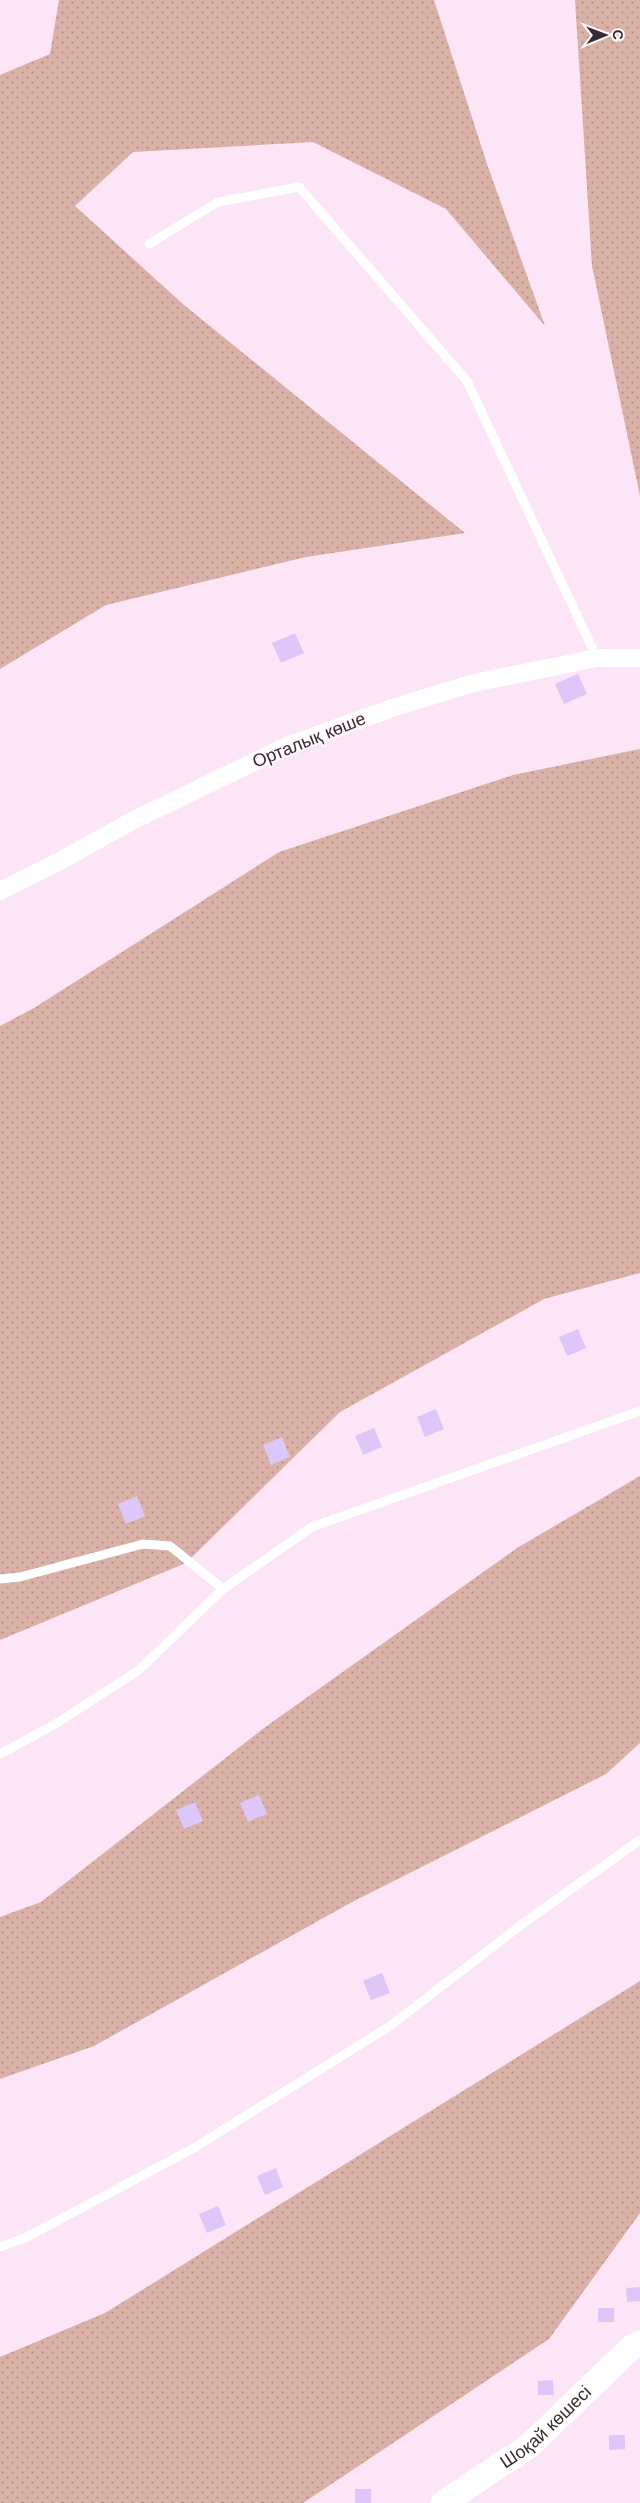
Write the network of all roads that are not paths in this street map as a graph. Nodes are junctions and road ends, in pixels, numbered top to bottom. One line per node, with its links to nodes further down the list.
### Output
1 (149, 244): 2 (lane)
2 (597, 658): 3 (street, Орталық көше); 4 (street, Орталық көше)
3 (640, 658)
4 (0, 891)
5 (640, 1411): 7 (lane)
6 (0, 1579): 7 (lane)
7 (223, 1589): 8 (lane)
8 (0, 1754)
9 (640, 1840): 10 (lane)
10 (0, 2247)
11 (640, 2343): 12 (street, Шоқай көшесі)
12 (443, 2503)

